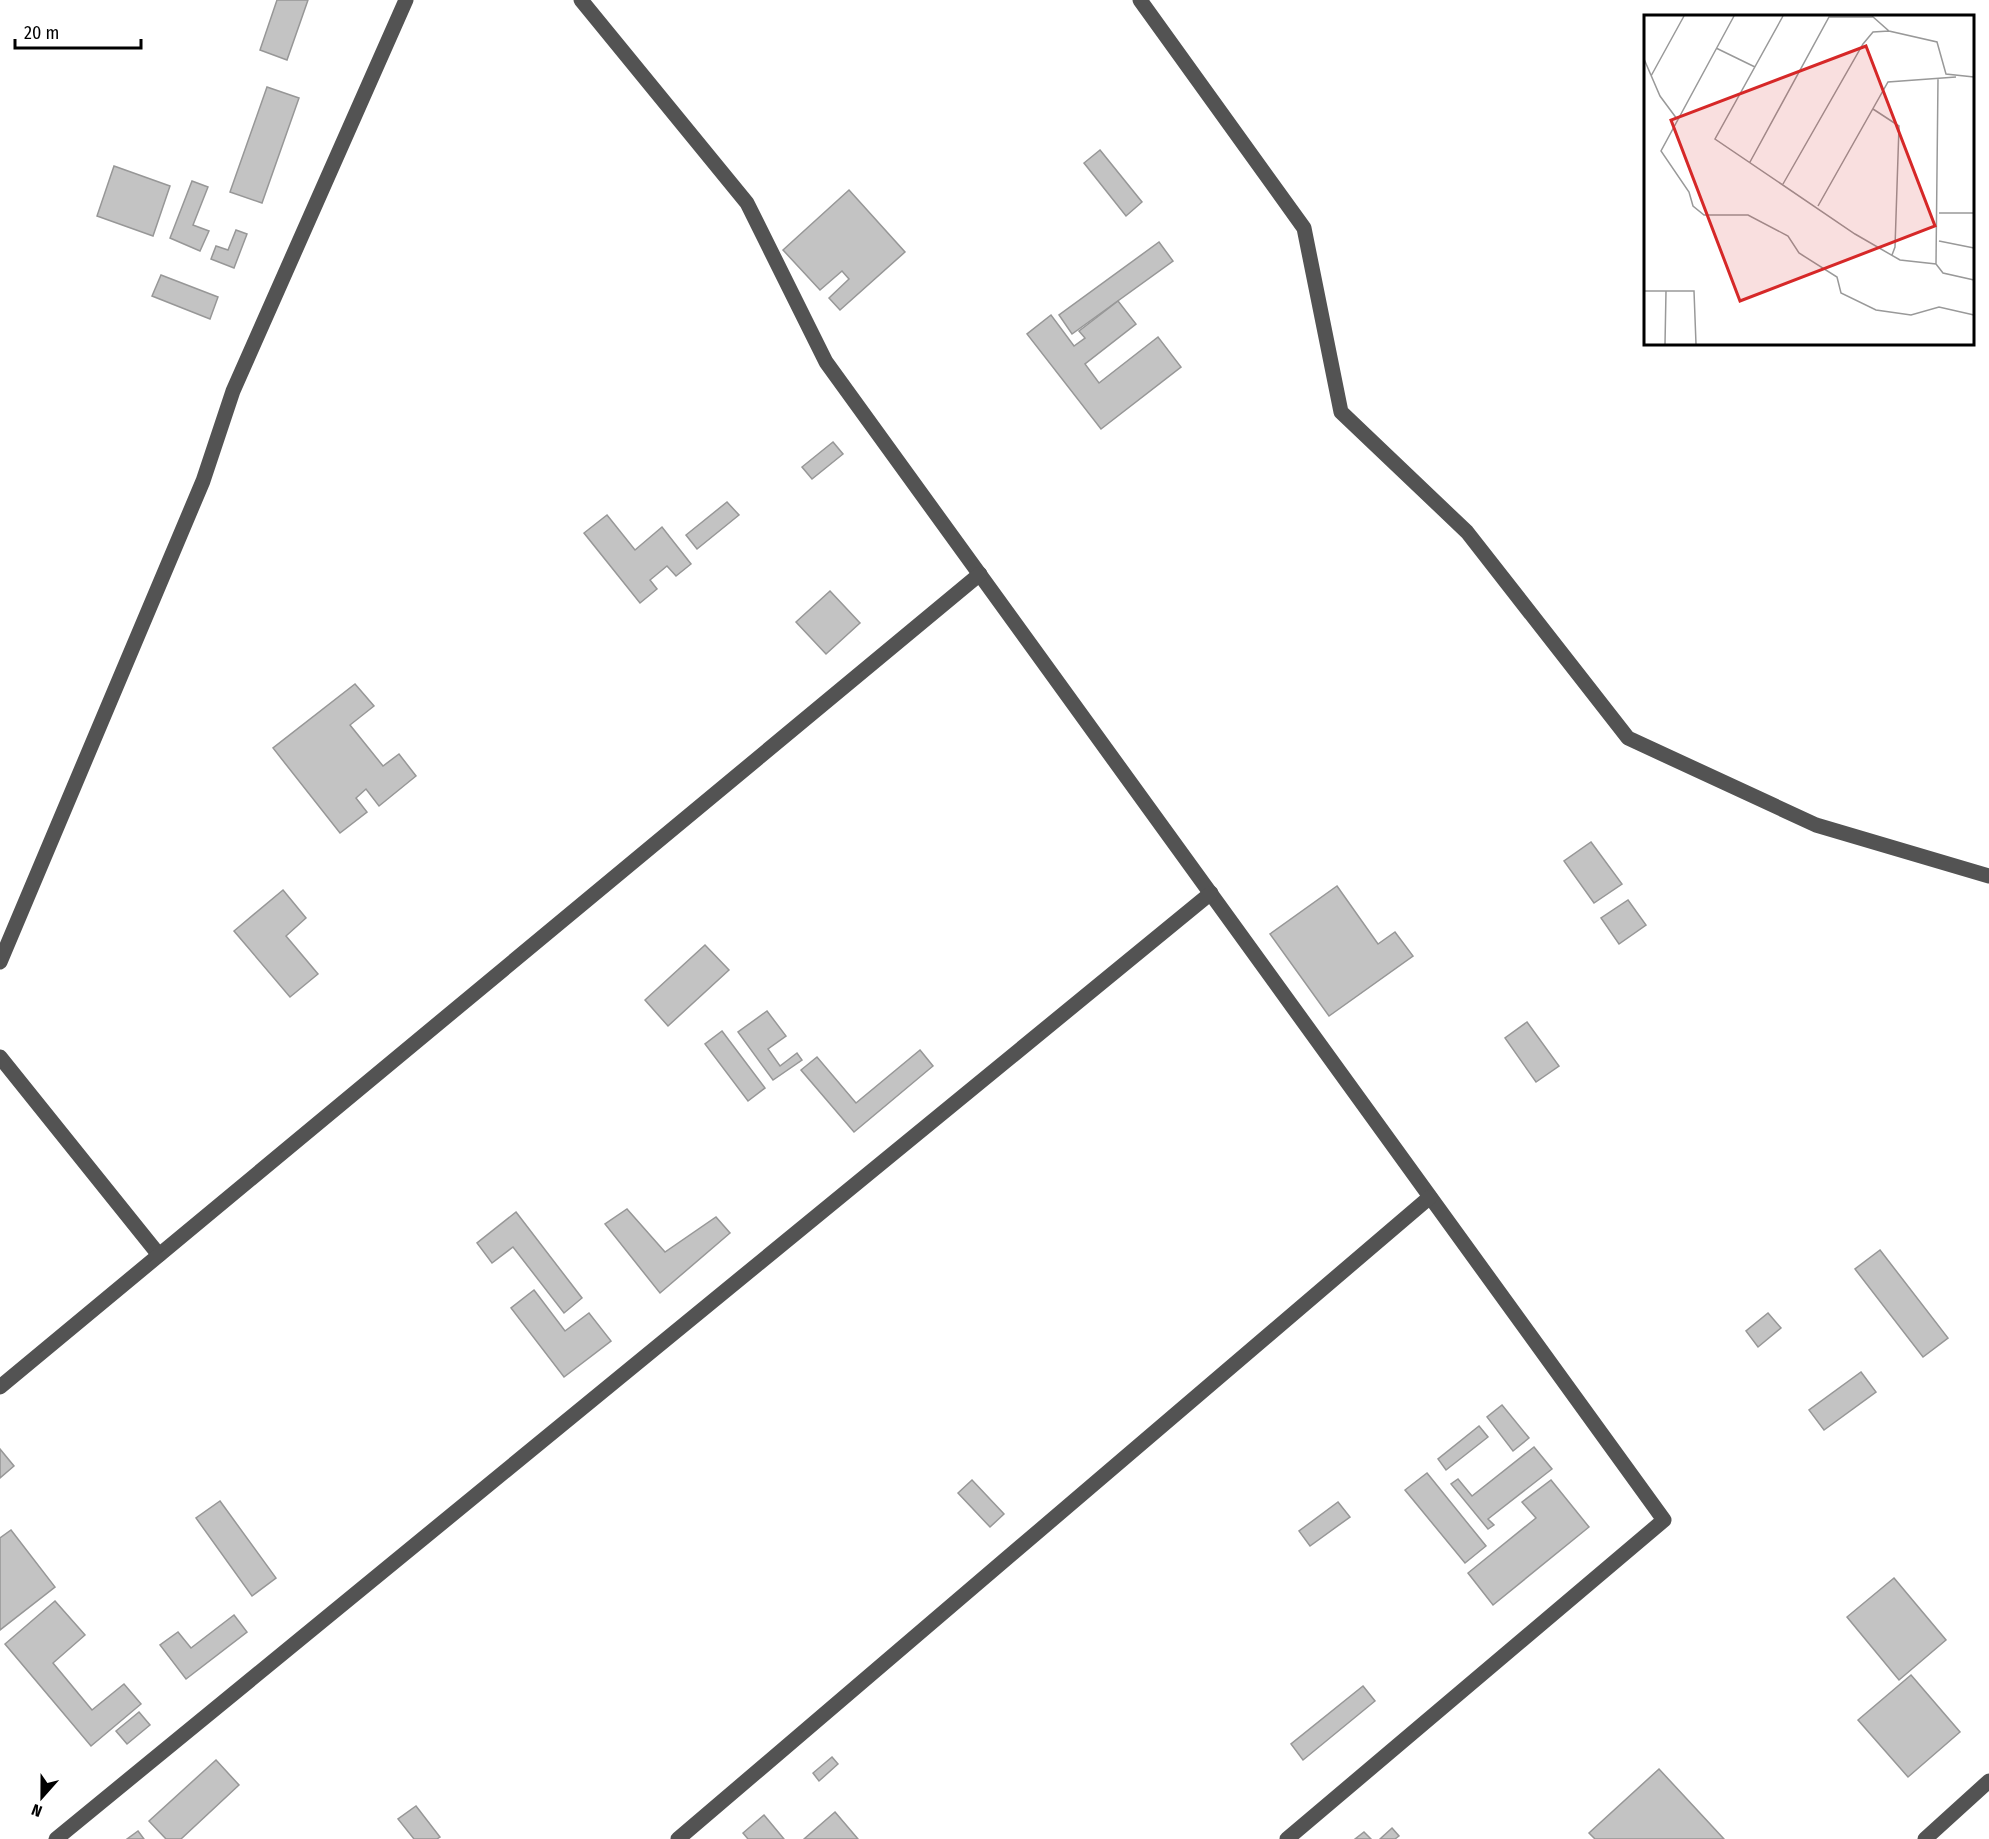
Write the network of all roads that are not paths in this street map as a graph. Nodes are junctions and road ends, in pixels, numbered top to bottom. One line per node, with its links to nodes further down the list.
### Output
1 (406, 0): 7 (street)
2 (581, 0): 4 (street)
3 (1140, 0): 5 (street)
4 (980, 574): 6 (street); 10 (street)
5 (1989, 876)
6 (1211, 894): 9 (street); 14 (street)
7 (0, 962)
8 (0, 1057): 10 (street)
9 (1430, 1197): 15 (street); 16 (street)
10 (159, 1255): 11 (street)
11 (0, 1388)
12 (1989, 1781): 13 (street)
13 (1933, 1836)
14 (56, 1839)
15 (678, 1839)
16 (1287, 1839)

